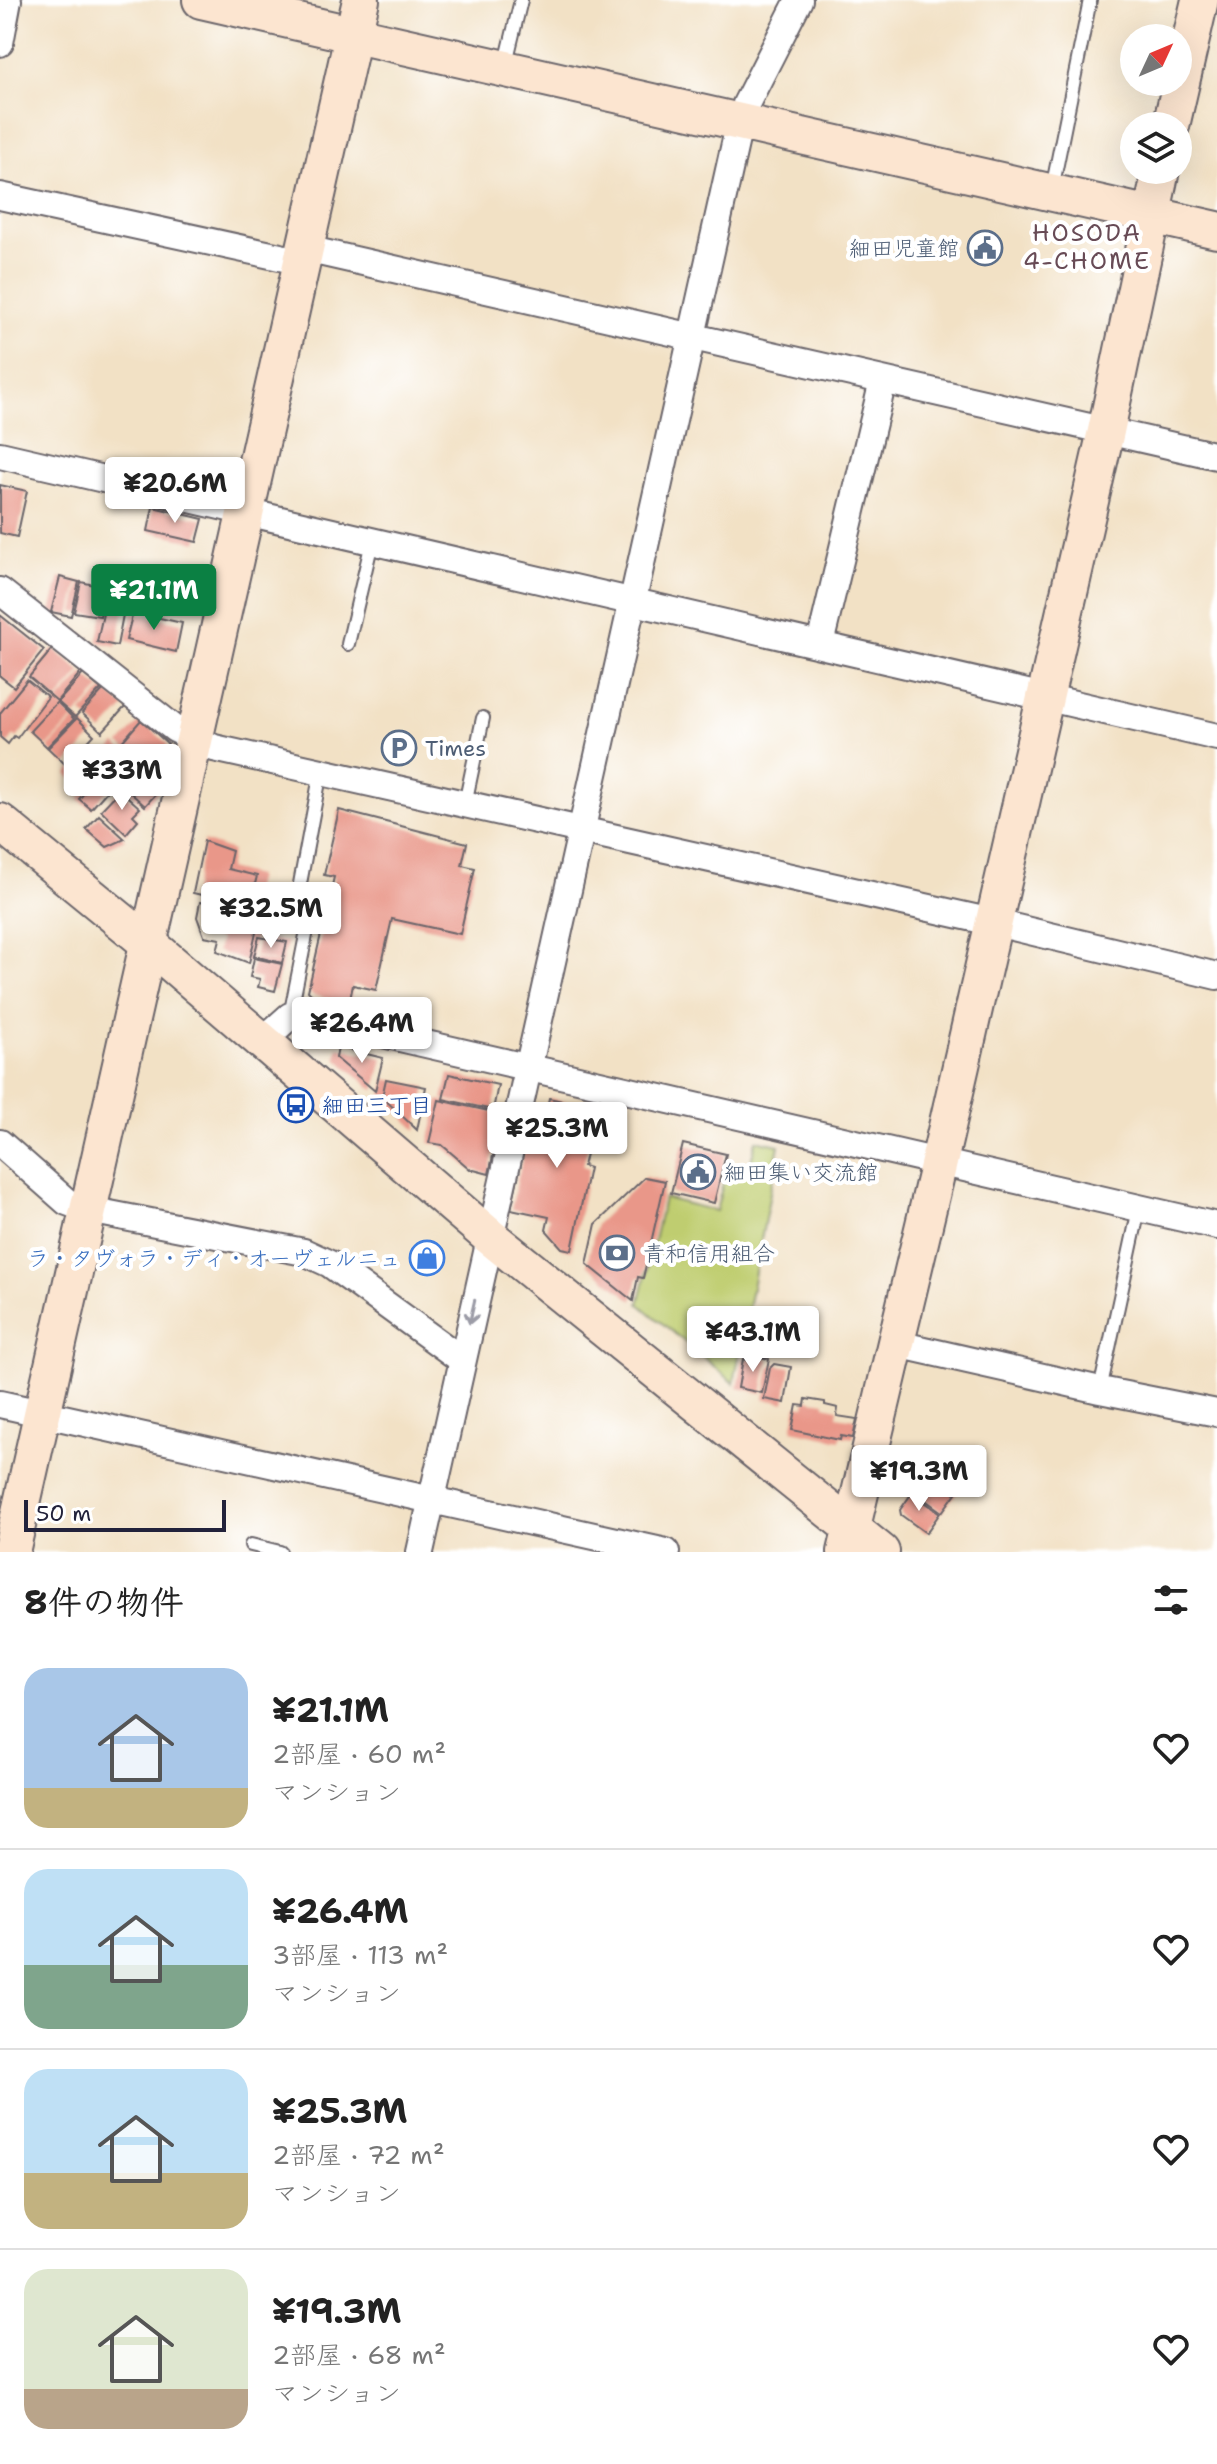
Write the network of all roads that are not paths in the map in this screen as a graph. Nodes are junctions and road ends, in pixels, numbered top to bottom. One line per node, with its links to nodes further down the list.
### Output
1 (8, 0): 9 (street)
2 (201, 0): 8 (street)
3 (361, 0): 8 (street)
4 (521, 0): 10 (lane)
5 (799, 0): 12 (street)
6 (1090, 0): 14 (lane)
7 (1200, 0): 11 (street)
8 (353, 35): 10 (street); 18 (street)
9 (0, 43)
10 (504, 70): 12 (street)
11 (1174, 112)
12 (741, 122): 14 (street); 19 (street)
13 (1158, 184): 16 (street)
14 (1052, 193): 16 (street)
15 (0, 196): 18 (street)
16 (1150, 215): 17 (street); 21 (street)
17 (1217, 230)
18 (304, 256): 19 (street); 24 (street)
19 (691, 338): 20 (street); 27 (street)
20 (883, 381): 21 (street); 29 (street)
21 (1106, 431): 23 (street); 30 (street)
22 (0, 455): 24 (street)
23 (1217, 456)
24 (245, 513): 25 (street); 33 (street)
25 (372, 542): 27 (street); 28 (lane)
26 (0, 591): 33 (street)
27 (633, 600): 29 (street); 37 (street)
28 (348, 644)
29 (820, 644): 30 (street)
30 (1045, 697): 32 (street); 38 (street)
31 (483, 718): 35 (lane)
32 (1217, 737)
33 (195, 739): 34 (street); 39 (street)
34 (321, 771): 35 (street); 41 (lane)
35 (465, 804): 37 (street)
36 (0, 822): 39 (street)
37 (582, 830): 38 (street); 43 (street)
38 (992, 922): 40 (street); 45 (street)
39 (148, 943): 42 (street); 47 (street)
40 (1217, 976)
41 (290, 1016): 42 (street); 43 (street)
42 (262, 1041): 49 (street)
43 (529, 1067): 45 (street); 49 (street)
44 (0, 1143): 47 (street)
45 (939, 1162): 46 (street); 50 (street)
46 (1139, 1209): 48 (street); 52 (lane)
47 (89, 1210): 51 (street); 54 (street)
48 (1217, 1226)
49 (489, 1236): 51 (street, one-way to 51); 57 (street)
50 (897, 1344): 52 (street); 57 (street)
51 (462, 1360): 56 (street)
52 (1100, 1390): 55 (street)
53 (0, 1404): 54 (street)
54 (42, 1413): 56 (street); 59 (street)
55 (1217, 1413)
56 (432, 1500): 61 (street); 62 (street)
57 (849, 1541): 63 (street)
58 (251, 1545): 60 (lane)
59 (11, 1552)
60 (280, 1552)
61 (420, 1552)
62 (666, 1552)
63 (881, 1552)

